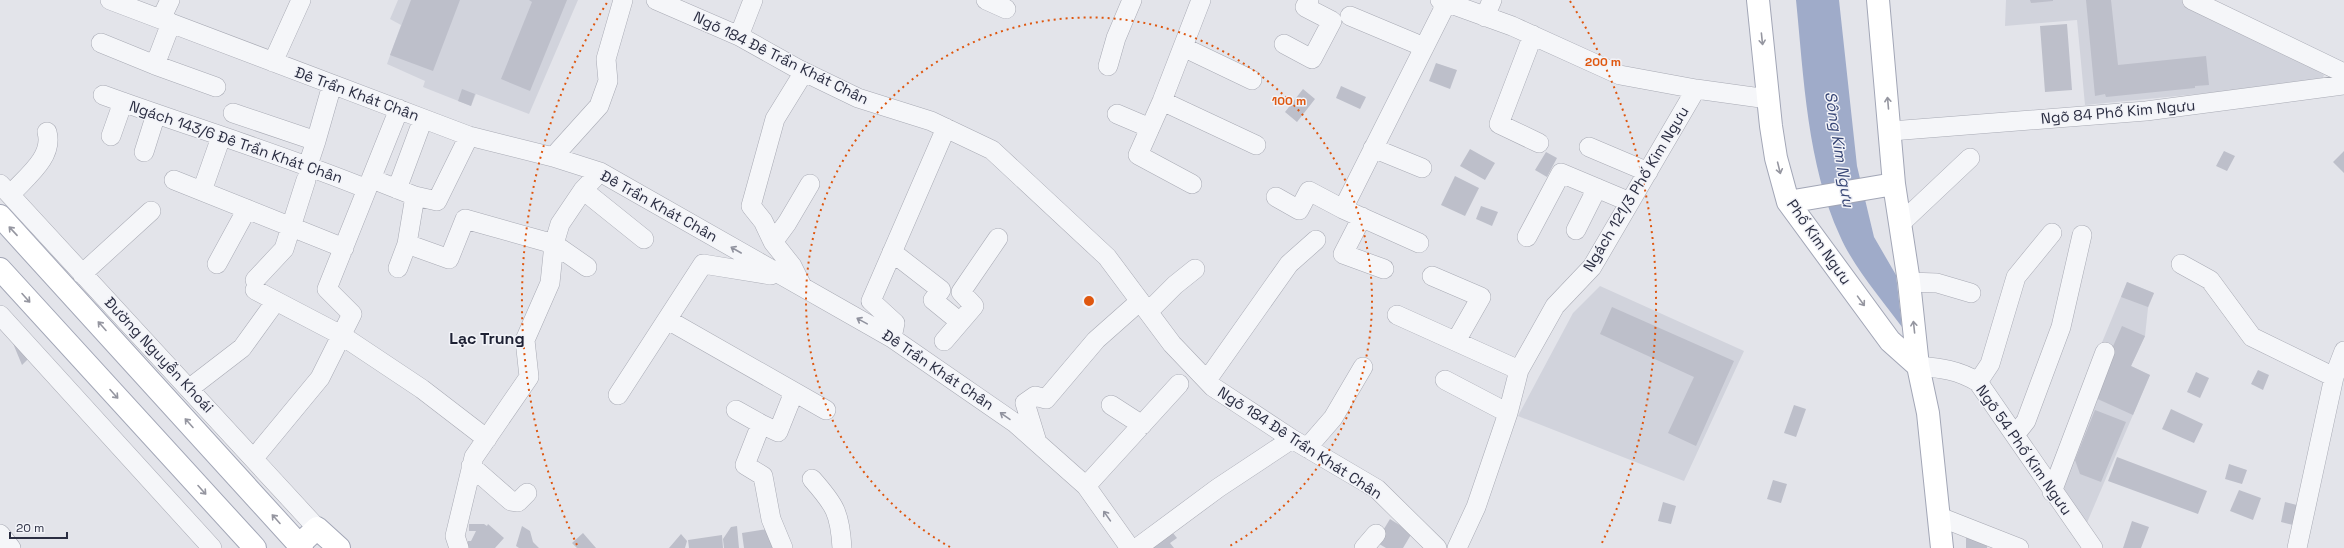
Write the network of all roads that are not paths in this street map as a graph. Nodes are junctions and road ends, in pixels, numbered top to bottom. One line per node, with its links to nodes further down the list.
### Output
1 (110, 0): 18 (street, Đê Trần Khát Chân)
2 (170, 0): 18 (street)
3 (301, 0): 25 (street)
4 (623, 0): 57 (street)
5 (656, 0): 20 (street, Ngõ 184 Đê Trần Khát Chân)
6 (752, 0): 20 (street)
7 (986, 0): 16 (street)
8 (1132, 0): 27 (street)
9 (1200, 0): 23 (street)
10 (1309, 0): 22 (street)
11 (1758, 0): 36 (main road, Phố Kim Ngưu, one-way to 36)
12 (1878, 0): 45 (main road, one-way to 12)
13 (2192, 0): 29 (street)
14 (1443, 1): 15 (street); 24 (street)
15 (1489, 8): 19 (street)
16 (1006, 9)
17 (1350, 16): 24 (street)
18 (166, 21): 25 (street, Đê Trần Khát Chân); 26 (street)
19 (1533, 35): 34 (street); 51 (street)
20 (739, 36): 28 (street, Ngõ 184 Đê Trần Khát Chân)
21 (101, 43): 26 (street)
22 (1284, 44)
23 (1182, 47): 30 (street); 37 (street)
24 (1424, 47): 55 (street)
25 (273, 62): 31 (street, Đê Trần Khát Chân)
26 (155, 65): 33 (street)
27 (1108, 66)
28 (804, 72): 43 (street, Ngõ 184 Đê Trần Khát Chân); 91 (street)
29 (2344, 73)
30 (1252, 80)
31 (332, 85): 39 (street, Đê Trần Khát Chân); 50 (street)
32 (2344, 85): 45 (street, Ngõ 84 Phố Kim Ngưu)
33 (216, 87)
34 (1696, 89): 36 (street); 62 (street, Ngách 121/3 Phố Kim Ngưu)
35 (103, 95): 38 (street, Ngách 143/6 Đê Trần Khát Chân)
36 (1768, 99): 76 (main road, Phố Kim Ngưu, one-way to 76)
37 (1162, 101): 44 (street); 53 (street)
38 (123, 102): 40 (street, Ngách 143/6 Đê Trần Khát Chân); 47 (street)
39 (399, 110): 42 (street, Đê Trần Khát Chân); 64 (street)
40 (156, 114): 49 (street, Ngách 143/6 Đê Trần Khát Chân); 56 (street)
41 (1116, 114): 44 (street)
42 (423, 119): 48 (street, Đê Trần Khát Chân); 70 (street)
43 (946, 128): 96 (street); 111 (street, Ngõ 184 Đê Trần Khát Chân)
44 (1150, 128): 66 (street)
45 (1891, 131): 67 (main road)
46 (47, 132): 69 (street)
47 (111, 136)
48 (469, 136): 57 (street, Đê Trần Khát Chân); 73 (street, Ngách 143/6 Đê Trần Khát Chân)
49 (221, 137): 52 (street, Ngách 143/6 Đê Trần Khát Chân); 72 (street)
50 (316, 141): 52 (street); 60 (street)
51 (1539, 143)
52 (244, 145): 60 (street, Ngách 143/6 Đê Trần Khát Chân)
53 (1256, 145)
54 (1590, 146): 62 (street)
55 (1373, 148): 59 (street); 78 (street)
56 (144, 152)
57 (553, 157): 61 (street, Đê Trần Khát Chân)
58 (1970, 158): 82 (street)
59 (1422, 168)
60 (307, 172): 64 (street, Ngách 143/6 Đê Trần Khát Chân); 83 (street)
61 (600, 172): 71 (street); 106 (street, Đê Trần Khát Chân, one-way to 61)
62 (1648, 172): 75 (street, Ngách 121/3 Phố Kim Ngưu)
63 (174, 180): 72 (street)
64 (370, 184): 70 (street, Ngách 143/6 Đê Trần Khát Chân); 95 (street)
65 (810, 184): 91 (street)
66 (1192, 184)
67 (1885, 185): 76 (main road); 82 (main road)
68 (1597, 188): 75 (street); 84 (street); 87 (street)
69 (5, 189): 104 (street, Đường Nguyễn Khoái)
70 (397, 189): 73 (street, Ngách 143/6 Đê Trần Khát Chân)
71 (583, 190): 89 (street); 94 (street)
72 (202, 191): 77 (street)
73 (415, 196): 93 (street)
74 (1276, 197): 78 (street)
75 (1630, 202): 124 (street, Ngách 121/3 Phố Kim Ngưu)
76 (1788, 202): 122 (main road, Phố Kim Ngưu, one-way to 122)
77 (247, 209): 83 (street); 97 (street)
78 (1342, 209): 81 (street)
79 (151, 211): 104 (street)
80 (0, 216): 152 (main road, Đường Nguyễn Khoái, one-way to 80)
81 (1362, 217): 92 (street); 103 (street)
82 (1900, 224): 107 (main road)
83 (290, 226): 95 (street); 110 (street)
84 (1576, 230)
85 (2052, 233): 128 (street)
86 (2082, 235): 139 (street)
87 (1527, 237)
88 (998, 238): 115 (street)
89 (644, 239)
90 (1316, 240): 126 (street)
91 (773, 242): 108 (street)
92 (1419, 242)
93 (407, 244): 94 (street); 100 (street)
94 (554, 244): 99 (street); 140 (street)
95 (344, 248): 116 (street)
96 (892, 252): 115 (street); 117 (street)
97 (217, 264)
98 (2182, 264): 125 (street)
99 (587, 267)
100 (398, 268)
101 (0, 269): 155 (main road, one-way to 155)
102 (1195, 269): 111 (street)
103 (1384, 269)
104 (82, 274): 130 (street, Đường Nguyễn Khoái)
105 (1432, 276): 119 (street)
106 (784, 277): 108 (street, Đê Trần Khát Chân); 114 (street)
107 (1909, 282): 109 (street); 122 (main road, one-way to 107)
108 (802, 286): 117 (street, Đê Trần Khát Chân, one-way to 108)
109 (1971, 293)
110 (276, 301): 116 (street); 130 (street)
111 (1144, 307): 126 (street, Ngõ 184 Đê Trần Khát Chân); 141 (street)
112 (0, 315): 154 (street)
113 (1397, 315): 119 (street)
114 (668, 320): 131 (street); 132 (street)
115 (960, 322): 118 (street)
116 (341, 335): 140 (street); 143 (street)
117 (892, 338): 141 (street, Đê Trần Khát Chân, one-way to 117)
118 (944, 341)
119 (1456, 341): 124 (street)
120 (2344, 351): 125 (street)
121 (2105, 352): 147 (street)
122 (1918, 366): 128 (street, Ngõ 54 Phố Kim Ngưu); 149 (main road)
123 (1363, 367): 142 (street)
124 (1519, 370): 136 (street, Ngách 121/3 Phố Kim Ngưu)
125 (2334, 377): 167 (street)
126 (1207, 380): 142 (street, Ngõ 184 Đê Trần Khát Chân)
127 (1444, 380): 136 (street)
128 (1978, 382): 139 (street, Ngõ 54 Phố Kim Ngưu)
129 (1179, 384): 138 (street)
130 (190, 388): 143 (street, Đường Nguyễn Khoái)
131 (794, 392): 135 (street); 137 (street)
132 (618, 395)
133 (1111, 405): 138 (street)
134 (736, 410): 137 (street)
135 (826, 410)
136 (1508, 413): 163 (street, Ngách 121/3 Phố Kim Ngưu)
137 (761, 424): 158 (street)
138 (1142, 425): 146 (street)
139 (2015, 435): 147 (street, Ngõ 54 Phố Kim Ngưu)
140 (487, 439): 144 (street)
141 (1037, 442): 146 (street, Đê Trần Khát Chân)
142 (1299, 444): 161 (street); 162 (street, Ngõ 184 Đê Trần Khát Chân)
143 (254, 458): 150 (street, Đường Nguyễn Khoái)
144 (472, 466): 148 (street); 157 (street)
145 (812, 479): 159 (street)
146 (1086, 486): 160 (street, Đê Trần Khát Chân, one-way to 146)
147 (2052, 492): 166 (street, Ngõ 54 Phố Kim Ngưu)
148 (527, 493)
149 (1940, 517): 164 (main road); 165 (street)
150 (317, 528): 152 (main road); 156 (main road)
151 (0, 534): 153 (street)
152 (301, 547)
153 (11, 548)
154 (212, 548)
155 (255, 548)
156 (339, 548)
157 (459, 548)
158 (782, 548)
159 (842, 548)
160 (1130, 548)
161 (1137, 548)
162 (1437, 548)
163 (1457, 548)
164 (1942, 548)
165 (2020, 548)
166 (2093, 548)
167 (2297, 548)

